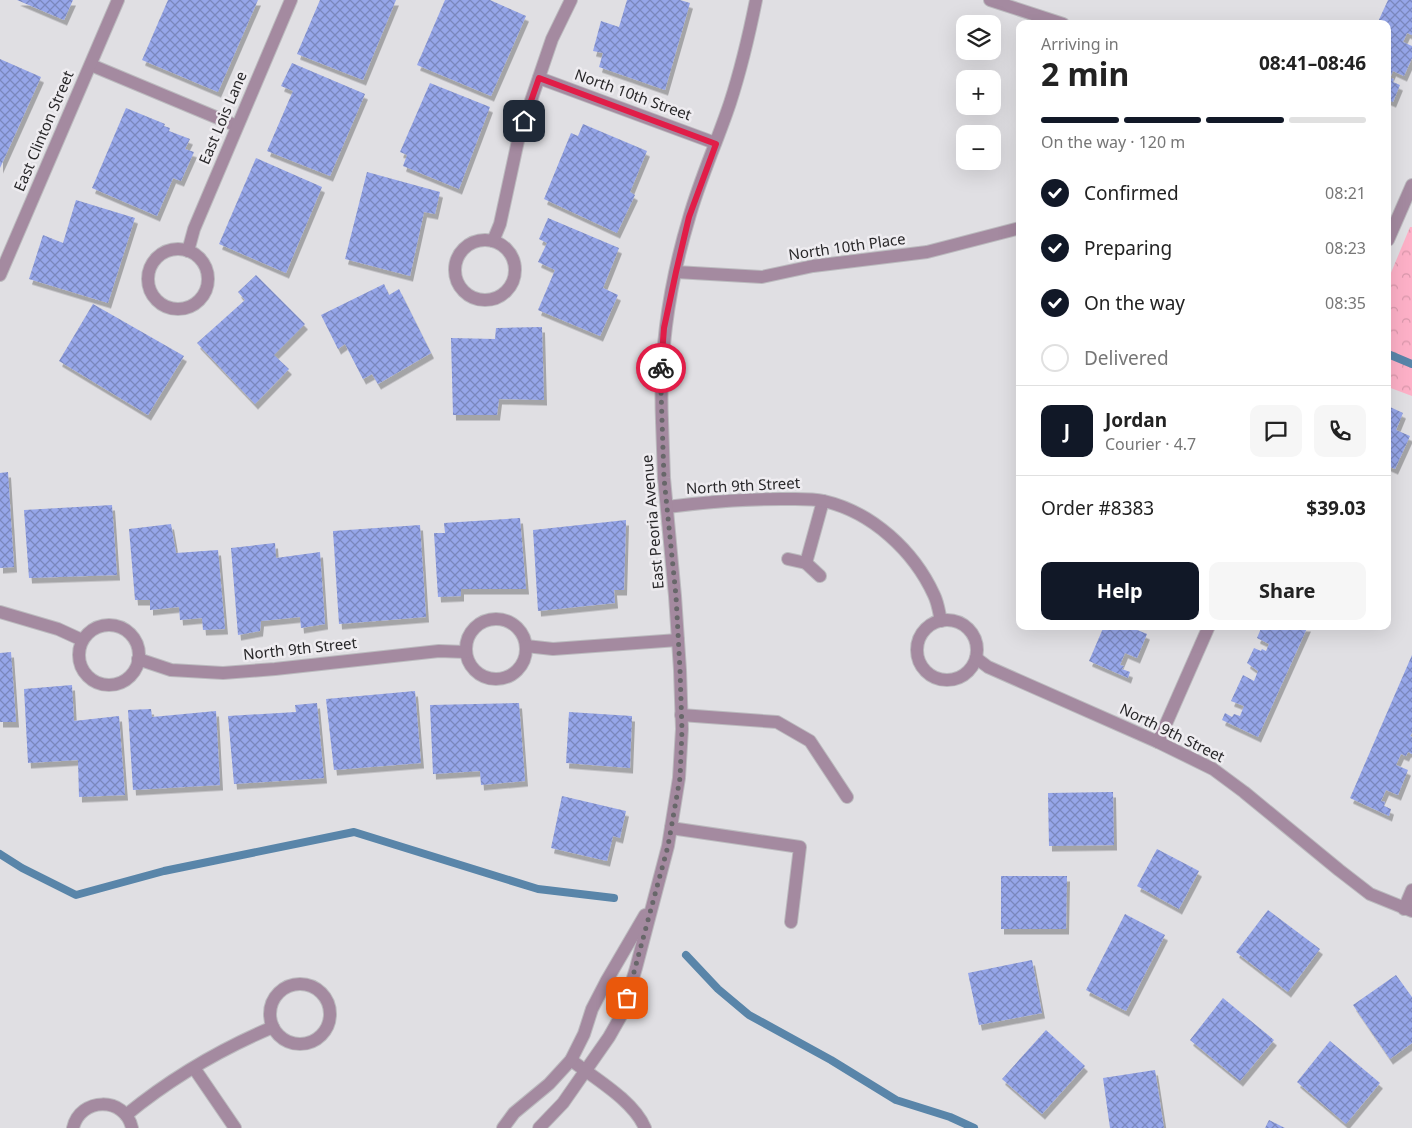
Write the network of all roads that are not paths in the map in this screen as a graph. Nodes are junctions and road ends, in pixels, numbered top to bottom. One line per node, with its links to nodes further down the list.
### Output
1 (118, 0): 7 (street, East Clinton Street)
2 (291, 0): 9 (street, East Lois Lane)
3 (571, 0): 8 (street)
4 (756, 0): 10 (street, East Peoria Avenue)
5 (990, 0): 6 (street)
6 (1051, 20)
7 (91, 65): 9 (street); 17 (street, East Clinton Street)
8 (539, 78): 10 (street, North 10th Street); 14 (street)
9 (237, 126): 15 (street, East Lois Lane)
10 (716, 144): 16 (street, East Peoria Avenue)
11 (1412, 185): 13 (street)
12 (1016, 229): 16 (street, North 10th Place)
13 (1391, 233)
14 (493, 241): 14 (street)
15 (188, 251): 15 (street)
16 (676, 272): 19 (street, East Peoria Avenue)
17 (0, 275)
18 (823, 501): 19 (street, North 9th Street); 21 (street); 24 (street, North 9th Street)
19 (667, 507): 27 (street, East Peoria Avenue)
20 (788, 559): 21 (street)
21 (806, 563): 22 (street)
22 (820, 576)
23 (0, 612): 26 (street)
24 (941, 621): 30 (street); 30 (street)
25 (1207, 630): 33 (street)
26 (82, 640): 31 (street); 31 (street)
27 (678, 640): 28 (street); 32 (street, East Peoria Avenue)
28 (526, 646): 29 (street); 29 (street)
29 (466, 652): 31 (street, North 9th Street)
30 (976, 658): 33 (street, North 9th Street)
31 (138, 659)
32 (681, 715): 34 (street); 35 (street, East Peoria Avenue)
33 (1158, 742): 38 (street, North 9th Street)
34 (847, 796)
35 (671, 828): 37 (street, East Peoria Avenue); 39 (street)
36 (1412, 890): 38 (street)
37 (652, 902): 41 (street, East Peoria Avenue); 43 (street, East Peoria Avenue)
38 (1408, 910)
39 (791, 922)
40 (273, 1027): 40 (street); 42 (street)
41 (570, 1060): 43 (street); 48 (street, East Peoria Avenue)
42 (194, 1068): 44 (street); 47 (street)
43 (586, 1072): 49 (street, East Peoria Avenue); 50 (street)
44 (126, 1115): 45 (street); 46 (street)
45 (73, 1128)
46 (132, 1128)
47 (235, 1128)
48 (503, 1128)
49 (539, 1128)
50 (645, 1128)

